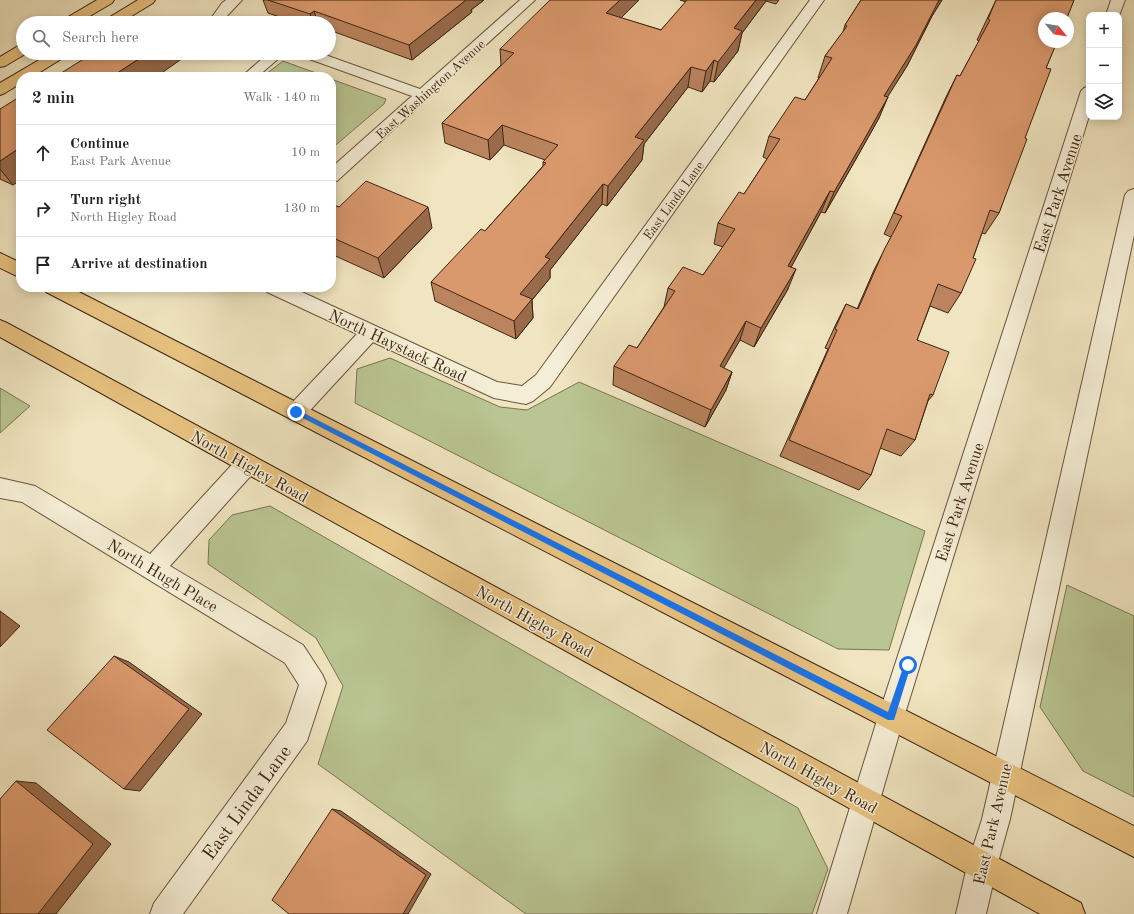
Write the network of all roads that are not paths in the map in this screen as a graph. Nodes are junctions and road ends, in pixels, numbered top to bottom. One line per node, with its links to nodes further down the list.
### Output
1 (107, 0): 8 (main road)
2 (148, 0): 9 (main road)
3 (235, 0): 10 (street)
4 (528, 0): 20 (street, East Washington Avenue)
5 (817, 0): 30 (street, East Linda Lane)
6 (1118, 0): 7 (street)
7 (1114, 12)
8 (80, 16)
9 (122, 16)
10 (223, 16)
11 (16, 54): 15 (main road)
12 (49, 60): 16 (main road)
13 (269, 60): 17 (street)
14 (325, 60): 20 (street)
15 (0, 63)
16 (29, 72)
17 (254, 72)
18 (16, 80): 19 (main road)
19 (0, 90)
20 (422, 95): 22 (street, East Washington Avenue)
21 (1086, 101): 36 (street, East Park Avenue)
22 (336, 172)
23 (1134, 195): 37 (street, East Park Avenue)
24 (0, 260): 25 (main road)
25 (16, 268)
26 (63, 292): 31 (main road)
27 (284, 292): 29 (street, North Haystack Road)
28 (0, 328): 32 (main road, North Higley Road)
29 (370, 333): 30 (street, North Haystack Road); 31 (street)
30 (526, 395)
31 (296, 412): 36 (main road)
32 (247, 464): 34 (street); 38 (main road, North Higley Road)
33 (0, 488): 34 (street, North Hugh Place)
34 (152, 569): 35 (street, North Hugh Place)
35 (313, 683): 41 (street, East Linda Lane)
36 (891, 717): 37 (main road); 38 (street, East Park Avenue)
37 (1004, 776): 39 (main road); 40 (street, East Park Avenue)
38 (866, 803): 40 (main road, North Higley Road); 42 (street, East Park Avenue)
39 (1134, 842)
40 (982, 866): 43 (street, East Park Avenue); 44 (main road, North Higley Road)
41 (165, 914)
42 (832, 914)
43 (971, 914)
44 (1070, 914)

